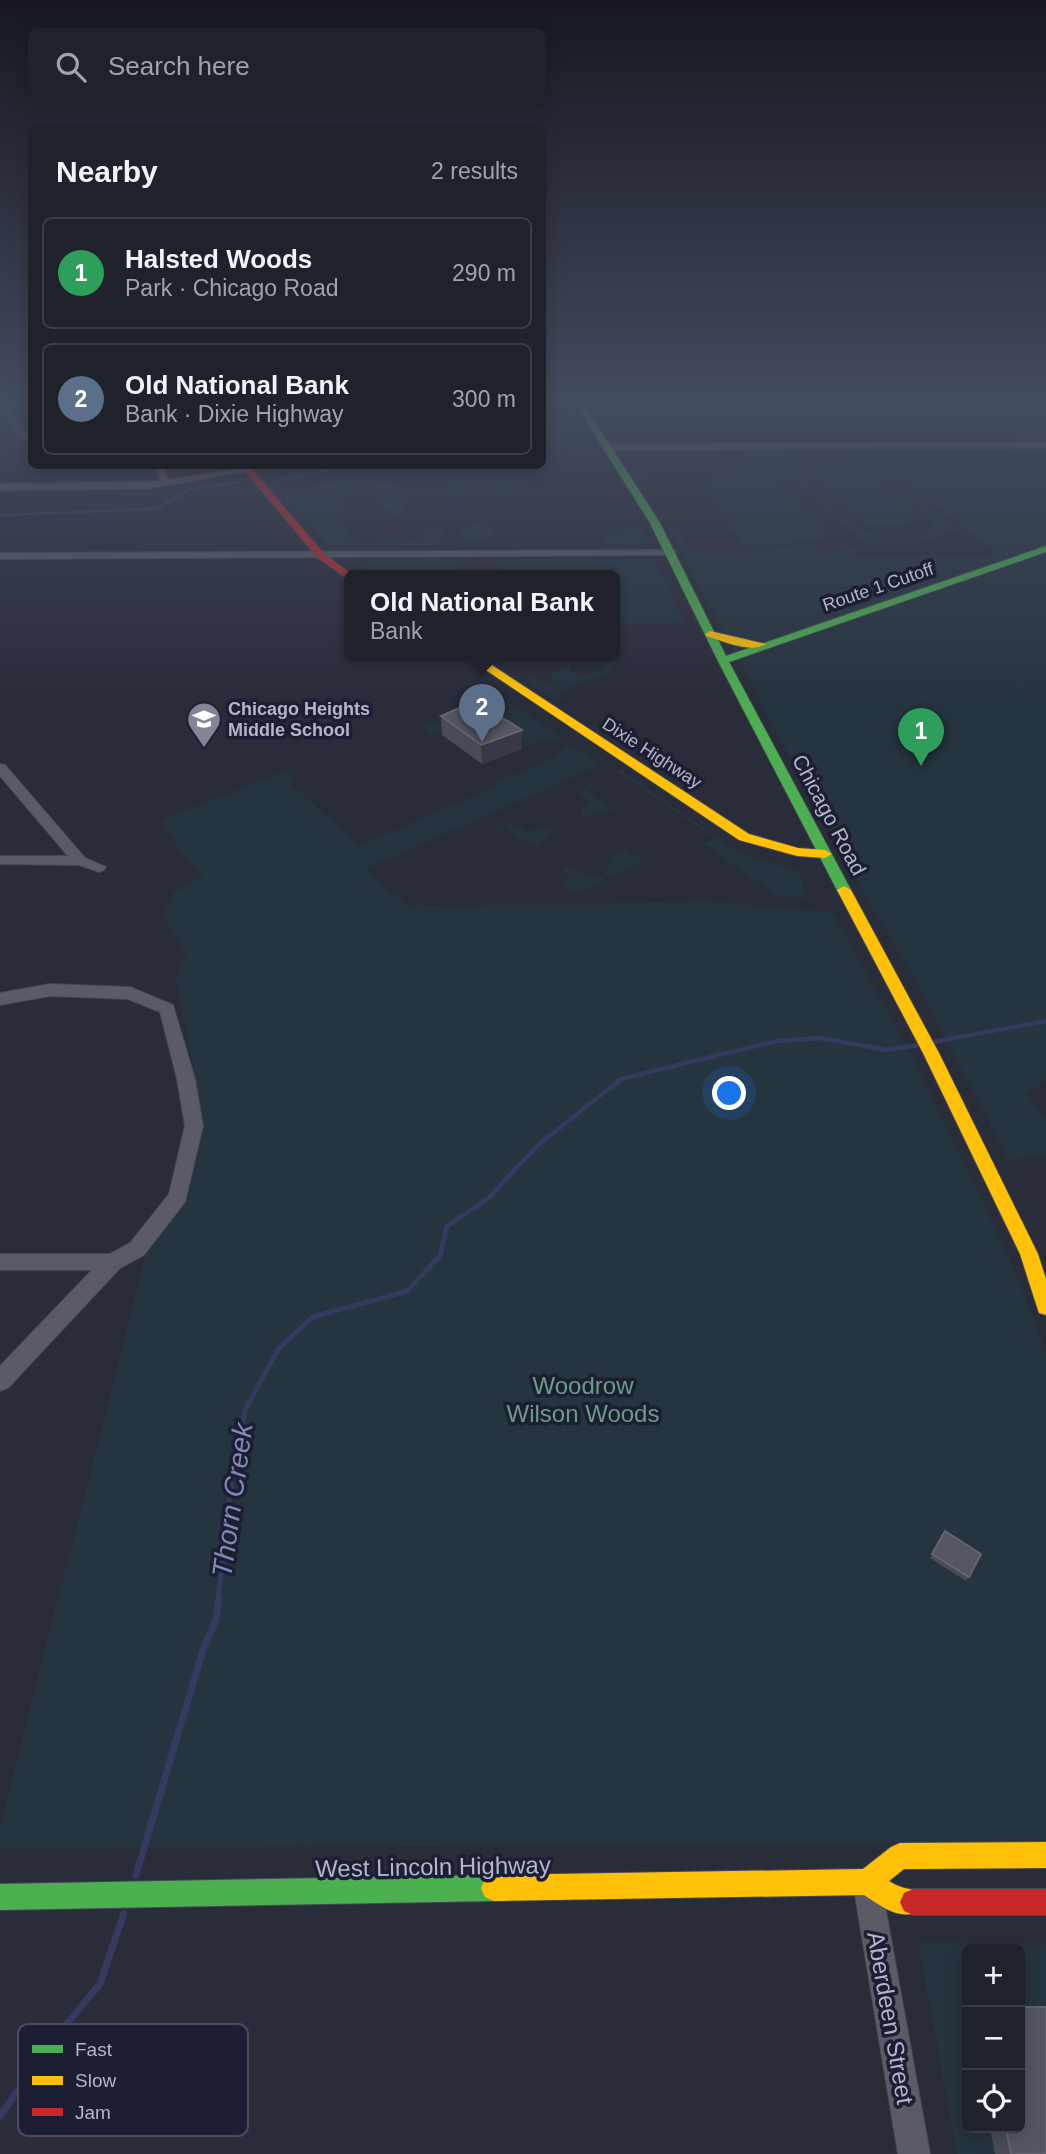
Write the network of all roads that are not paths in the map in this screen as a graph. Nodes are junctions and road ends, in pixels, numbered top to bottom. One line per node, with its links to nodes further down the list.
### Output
1 (276, 504): 5 (main road)
2 (642, 504): 4 (main road, Chicago Road)
3 (1046, 549): 9 (main road, Route 1 Cutoff)
4 (671, 552): 5 (street); 8 (main road, Chicago Road)
5 (320, 555): 6 (street); 7 (main road)
6 (0, 556)
7 (344, 573)
8 (710, 634): 9 (main road); 11 (main road, Chicago Road)
9 (771, 644): 11 (main road, Route 1 Cutoff)
10 (478, 661): 13 (main road, Dixie Highway)
11 (723, 661): 13 (main road, Chicago Road)
12 (0, 768): 15 (street)
13 (825, 853): 18 (main road, Chicago Road)
14 (0, 860): 15 (street)
15 (80, 861): 16 (street)
16 (99, 867)
17 (0, 999): 20 (street)
18 (1037, 1253): 21 (main road, Chicago Road); 22 (main road, Chicago Road)
19 (0, 1262): 20 (street)
20 (113, 1262): 23 (street)
21 (1046, 1277)
22 (1046, 1307)
23 (0, 1381)
24 (1046, 1855): 25 (main road)
25 (867, 1882): 26 (main road, West Lincoln Highway); 27 (main road); 28 (street, Aberdeen Street)
26 (0, 1897)
27 (1046, 1902)
28 (914, 2154)

